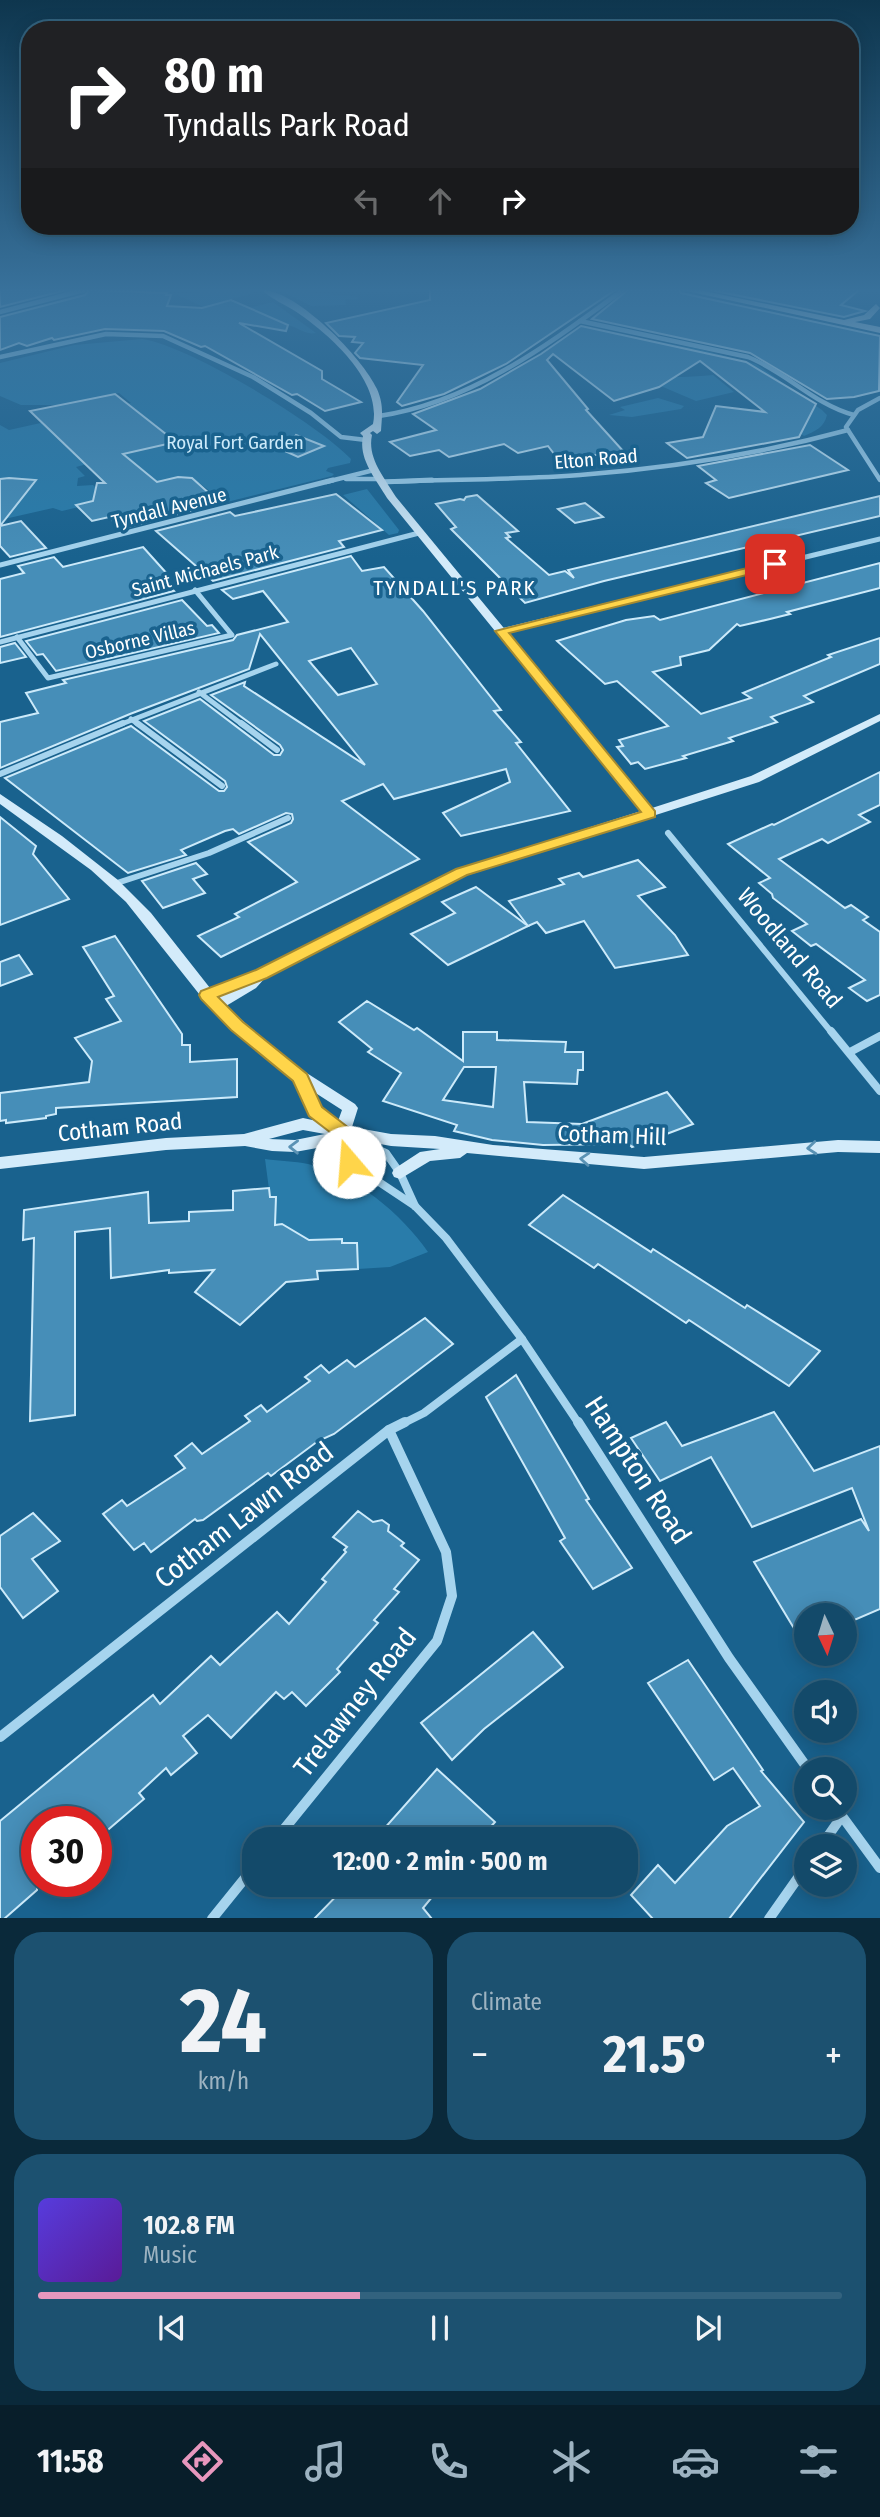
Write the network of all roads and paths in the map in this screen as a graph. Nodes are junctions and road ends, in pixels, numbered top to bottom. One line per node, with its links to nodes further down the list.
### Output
1 (253, 380): 9 (street)
2 (366, 380): 6 (street)
3 (490, 380): 6 (street)
4 (791, 380): 7 (street)
5 (880, 398): 7 (street)
6 (379, 416): 9 (street)
7 (853, 416): 8 (street)
8 (847, 428): 10 (street, Elton Road); 12 (street)
9 (367, 438): 10 (street)
10 (378, 477): 11 (street, Tyndall Avenue); 11 (street, Tyndall Avenue); 13 (street)
11 (346, 479): 15 (street, Tyndall Avenue)
12 (880, 480)
13 (419, 533): 16 (street, Saint Michaels Park); 17 (street)
14 (880, 539): 17 (street)
15 (0, 565)
16 (195, 590): 18 (street, Saint Michaels Park); 18 (street, Osborne Villas)
17 (501, 631): 28 (street)
18 (18, 637): 19 (street, Saint Michaels Park)
19 (0, 642)
20 (276, 664): 21 (street)
21 (199, 692): 23 (street); 24 (street)
22 (880, 718): 28 (street)
23 (131, 719): 25 (street); 26 (street)
24 (277, 750)
25 (0, 774)
26 (222, 786)
27 (0, 798): 31 (street)
28 (650, 814): 32 (street)
29 (288, 818): 31 (street)
30 (668, 834): 34 (street, Woodland Road)
31 (114, 884): 32 (street)
32 (211, 1001): 35 (street)
33 (880, 1036): 34 (street)
34 (850, 1052): 36 (street, Woodland Road)
35 (300, 1078): 37 (street); 37 (street)
36 (880, 1091)
37 (343, 1133): 38 (street, Cotham Road); 38 (street, Cotham Road, one-way to 38); 40 (street, Cotham Hill); 42 (street, Hampton Road); 43 (street, Hampton Road)
38 (244, 1139): 41 (street, Cotham Road)
39 (880, 1147): 40 (street, Cotham Hill, one-way to 40)
40 (493, 1151): 42 (street)
41 (0, 1163)
42 (400, 1173): 43 (street, Hampton Road)
43 (415, 1206): 44 (street, Hampton Road)
44 (522, 1339): 45 (street, Cotham Lawn Road); 47 (street, Hampton Road)
45 (389, 1430): 46 (street, Cotham Lawn Road); 49 (street, Trelawney Road)
46 (0, 1737)
47 (799, 1757)
48 (845, 1820): 50 (street)
49 (286, 1827)
50 (880, 1868)
51 (242, 1882): 53 (street)
52 (794, 1884): 54 (street)
53 (213, 1918)
54 (770, 1918)

